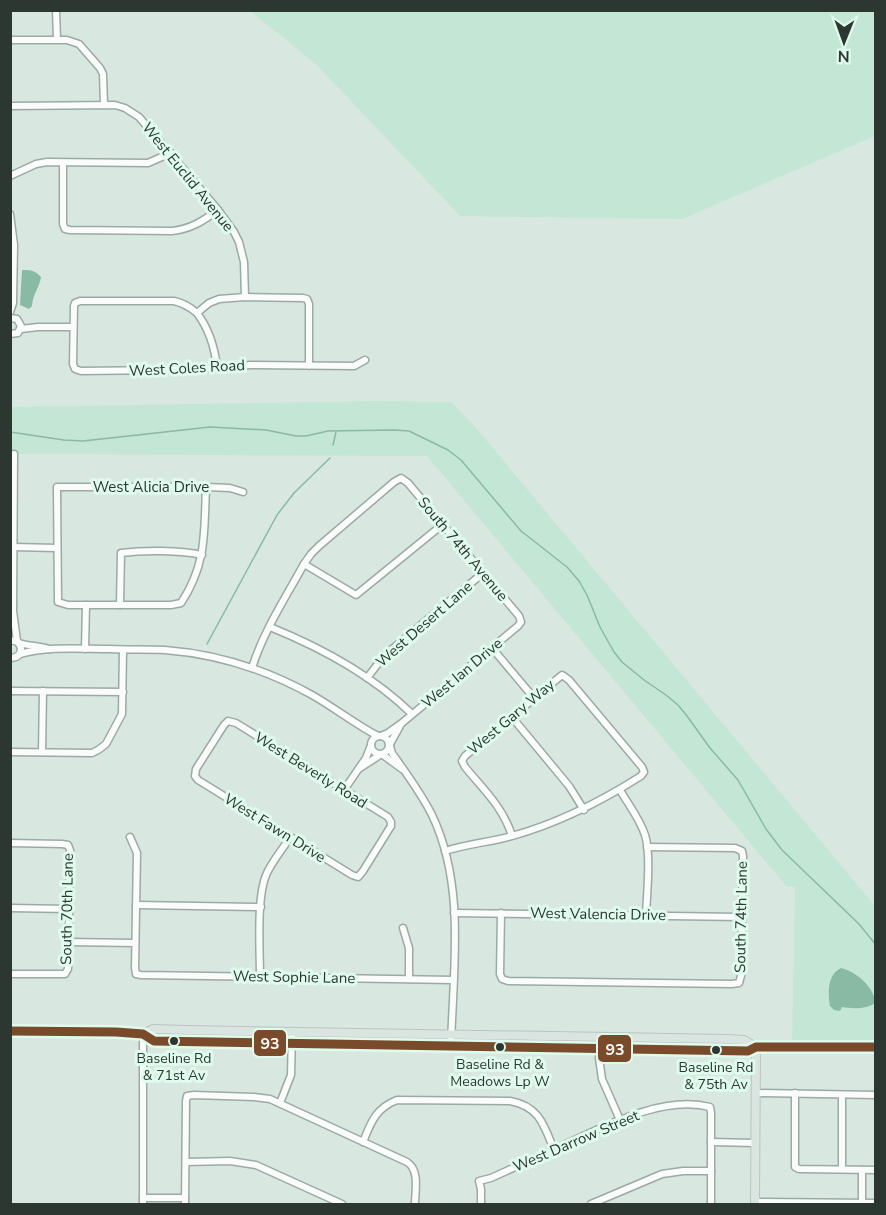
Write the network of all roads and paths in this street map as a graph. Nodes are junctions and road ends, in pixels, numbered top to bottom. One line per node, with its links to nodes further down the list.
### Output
1 (56, 10): 2 (street)
2 (57, 39): 3 (street); 4 (street)
3 (10, 40)
4 (104, 105): 5 (street, West Euclid Avenue); 6 (street, West Euclid Avenue)
5 (10, 106)
6 (171, 153): 7 (street); 9 (street, West Euclid Avenue)
7 (63, 163): 8 (street); 9 (street)
8 (10, 176)
9 (218, 210): 11 (street, West Euclid Avenue)
10 (10, 214): 12 (street)
11 (245, 297): 14 (street); 19 (street)
12 (13, 303): 13 (street); 15 (street)
13 (10, 312)
14 (197, 313): 16 (street, West Coles Road); 20 (street)
15 (17, 322): 16 (street); 17 (street)
16 (73, 327): 20 (street, West Coles Road)
17 (10, 334)
18 (365, 360): 19 (street, West Coles Road)
19 (309, 366): 20 (street, West Coles Road)
20 (217, 369)
21 (14, 454): 25 (street)
22 (206, 487): 23 (street, West Alicia Drive); 26 (street, West Alicia Drive); 27 (street)
23 (243, 492)
24 (442, 525): 28 (street); 28 (street, South 74th Avenue); 29 (street, South 74th Avenue)
25 (13, 547): 26 (street); 32 (street)
26 (57, 548): 30 (street)
27 (202, 555): 31 (street); 31 (street)
28 (304, 564): 34 (street)
29 (483, 573): 33 (street, South 74th Avenue); 44 (street, West Desert Lane)
30 (86, 605): 31 (street); 39 (street)
31 (120, 605)
32 (13, 611): 35 (street); 36 (street)
33 (521, 622): 37 (street, West Ian Drive)
34 (270, 627): 43 (street); 44 (street)
35 (10, 629)
36 (16, 641): 38 (street); 41 (street)
37 (492, 648): 48 (street); 49 (street, West Ian Drive)
38 (49, 649): 39 (street); 41 (street)
39 (85, 649): 40 (street)
40 (123, 650): 43 (street); 47 (street)
41 (20, 654): 42 (street)
42 (10, 658)
43 (252, 668): 52 (street)
44 (367, 678): 49 (street)
45 (10, 691): 46 (street)
46 (43, 691): 47 (street); 58 (street)
47 (123, 692): 58 (street)
48 (534, 698): 50 (street, West Gary Way); 63 (street, West Gary Way)
49 (412, 714): 53 (street, West Ian Drive)
50 (511, 716): 64 (street); 65 (street, West Gary Way)
51 (228, 721): 62 (street, West Beverly Road); 67 (street, West Fawn Drive)
52 (353, 721): 54 (street); 55 (street)
53 (402, 723): 54 (street, West Ian Drive); 56 (street, West Ian Drive)
54 (379, 736): 55 (street); 56 (street)
55 (371, 745): 59 (street); 60 (street)
56 (390, 745): 59 (street); 61 (street)
57 (10, 752): 58 (street)
58 (42, 753)
59 (382, 755): 60 (street); 61 (street)
60 (360, 768): 62 (street)
61 (403, 769): 70 (street)
62 (344, 790): 71 (street, West Beverly Road)
63 (620, 790): 64 (street); 69 (street)
64 (584, 810): 65 (street)
65 (512, 836): 70 (street)
66 (130, 837): 72 (street)
67 (290, 837): 71 (street, West Fawn Drive); 73 (street)
68 (10, 843): 75 (street, South 70th Lane)
69 (647, 847): 78 (street); 79 (street, South 74th Lane)
70 (445, 851): 76 (street)
71 (358, 877)
72 (136, 905): 73 (street); 82 (street)
73 (261, 907): 84 (street)
74 (10, 908): 75 (street)
75 (69, 909): 81 (street, South 70th Lane)
76 (454, 913): 77 (street, West Valencia Drive); 86 (street)
77 (501, 913): 78 (street, West Valencia Drive); 79 (street, South 74th Lane)
78 (646, 915): 79 (street, West Valencia Drive)
79 (742, 917)
80 (403, 928): 85 (street)
81 (68, 942): 82 (street); 83 (street, South 70th Lane)
82 (135, 943): 84 (street, West Sophie Lane)
83 (10, 974)
84 (260, 977): 85 (street, West Sophie Lane)
85 (409, 980): 86 (street, West Sophie Lane)
86 (453, 980): 90 (street)
87 (10, 1031): 89 (main road)
88 (292, 1032): 89 (main road); 90 (main road); 92 (street)
89 (143, 1034): 92 (main road); 112 (street)
90 (451, 1034): 91 (main road); 93 (street)
91 (599, 1037): 94 (main road); 96 (street)
92 (292, 1043): 93 (main road); 101 (street)
93 (451, 1046): 96 (main road)
94 (756, 1047): 95 (main road); 96 (main road); 97 (main road)
95 (876, 1047)
96 (599, 1048): 102 (street)
97 (756, 1093): 98 (street); 105 (main road)
98 (795, 1094): 99 (street); 108 (street)
99 (842, 1095): 100 (street); 108 (street)
100 (876, 1095)
101 (280, 1103): 103 (street); 107 (street)
102 (620, 1120): 104 (street, West Darrow Street); 106 (street, West Darrow Street)
103 (363, 1142): 106 (street); 119 (street)
104 (711, 1142): 105 (street); 111 (street)
105 (755, 1143): 115 (main road)
106 (554, 1150): 120 (street, West Darrow Street)
107 (186, 1162): 113 (street); 118 (street)
108 (842, 1169): 109 (street)
109 (862, 1170): 110 (street); 114 (street)
110 (876, 1170)
111 (711, 1171): 121 (street); 122 (street)
112 (143, 1201): 113 (street)
113 (186, 1201)
114 (862, 1202): 116 (street); 117 (street)
115 (755, 1203): 116 (street)
116 (806, 1203)
117 (876, 1203)
118 (342, 1204)
119 (415, 1204)
120 (481, 1204)
121 (591, 1204)
122 (711, 1204)

